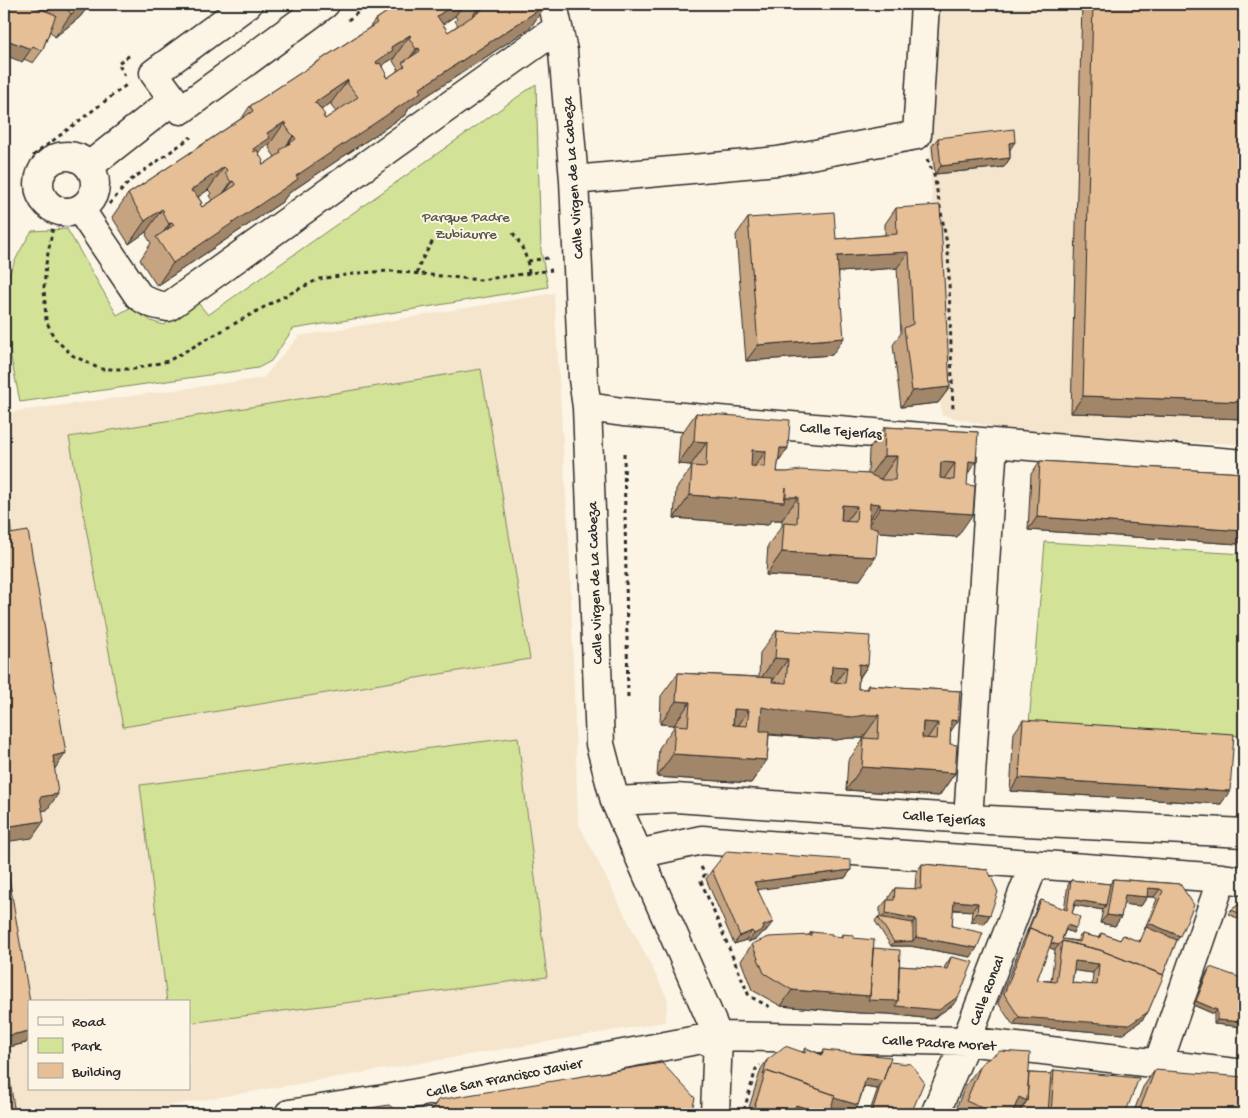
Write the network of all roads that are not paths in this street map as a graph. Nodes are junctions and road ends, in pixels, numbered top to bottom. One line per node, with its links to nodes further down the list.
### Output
1 (248, 4): 5 (street)
2 (325, 4): 5 (street)
3 (925, 4): 7 (street)
4 (556, 16): 7 (street, Calle Virgen de La Cabeza); 8 (street, Calle Virgen de La Cabeza)
5 (173, 100): 6 (street)
6 (89, 166): 8 (street); 8 (street)
7 (574, 180): 9 (street, Calle Virgen de La Cabeza)
8 (63, 214)
9 (587, 407): 10 (street, Calle Tejerías); 12 (street, Calle Virgen de La Cabeza)
10 (993, 443): 11 (street, Calle Tejerías); 13 (street)
11 (1244, 464)
12 (615, 801): 13 (street, Calle Tejerías); 15 (street, Calle Virgen de La Cabeza)
13 (968, 819): 14 (street, Calle Tejerías)
14 (1244, 833)
15 (638, 854): 16 (street); 18 (street, Calle Virgen de La Cabeza)
16 (1034, 864): 17 (street); 19 (street, Calle Roncal)
17 (1233, 880): 20 (street)
18 (718, 1036): 19 (street, Calle Padre Moret); 22 (street, Calle San Francisco Javier); 24 (street, Calle Virgen de La Cabeza)
19 (966, 1041): 20 (street, Calle Padre Moret); 25 (street, Calle Roncal)
20 (1158, 1064): 21 (street, Calle Padre Moret)
21 (1244, 1074)
22 (393, 1106): 23 (street, Calle San Francisco Javier)
23 (289, 1114)
24 (715, 1114)
25 (936, 1114)

